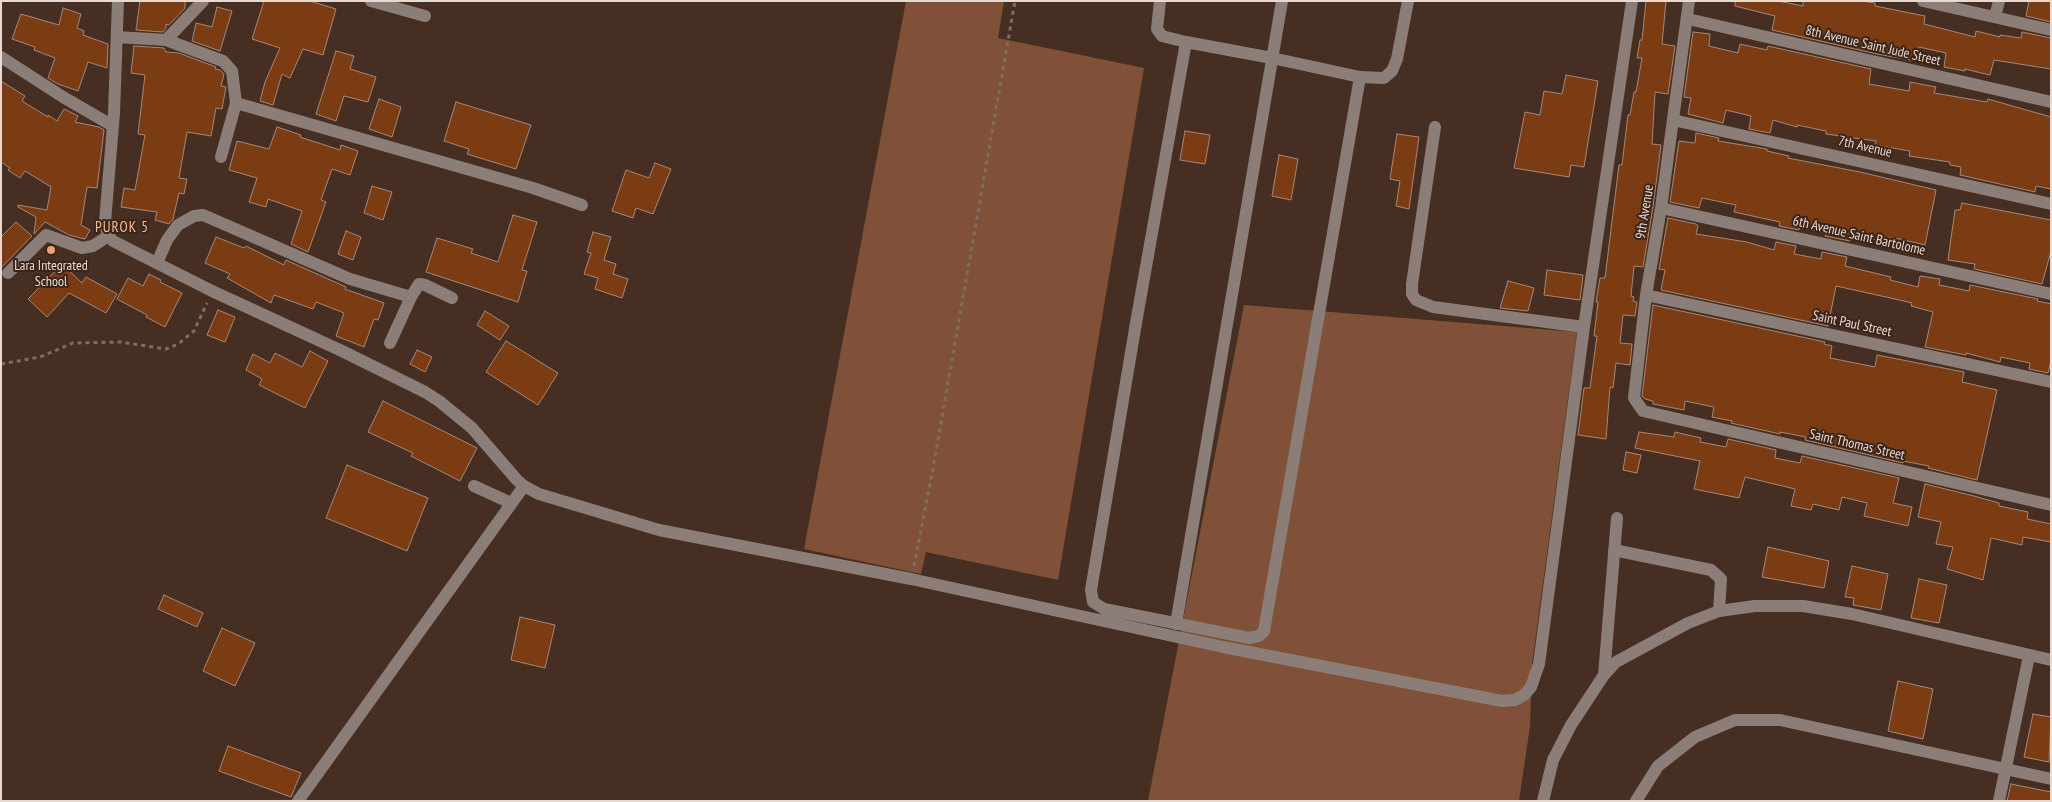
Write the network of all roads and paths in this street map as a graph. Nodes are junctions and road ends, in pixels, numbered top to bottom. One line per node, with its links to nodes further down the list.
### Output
1 (118, 1): 16 (street)
2 (203, 1): 17 (street)
3 (371, 1): 12 (street)
4 (1014, 1): 50 (path)
5 (1160, 1): 18 (street)
6 (1282, 1): 20 (street)
7 (1408, 1): 21 (street)
8 (1632, 1): 39 (street)
9 (1689, 1): 14 (street, 9th Avenue)
10 (1923, 1): 13 (street)
11 (1998, 1): 13 (street)
12 (425, 16)
13 (1995, 17): 15 (street)
14 (1688, 19): 22 (street, 8th Avenue Saint Jude Street); 24 (street, 9th Avenue)
15 (2051, 30)
16 (117, 37): 17 (street); 25 (street)
17 (166, 40): 23 (street)
18 (1186, 42): 20 (street); 52 (street)
19 (1, 58): 25 (street)
20 (1272, 58): 21 (street); 52 (street)
21 (1360, 77): 52 (street)
22 (2051, 102)
23 (236, 103): 27 (street); 29 (street)
24 (1674, 120): 28 (street, 7th Avenue); 30 (street, 9th Avenue)
25 (113, 126): 31 (street)
26 (1435, 127): 39 (street)
27 (221, 157)
28 (2051, 204)
29 (582, 205)
30 (1661, 208): 35 (street, 6th Avenue Saint Bartolome); 36 (street, 9th Avenue)
31 (108, 236): 32 (street); 33 (street)
32 (157, 263): 34 (street); 37 (street)
33 (8, 273)
34 (212, 291): 41 (path); 45 (street)
35 (2051, 294)
36 (1646, 295): 42 (street, Saint Paul Street); 43 (street, 9th Avenue)
37 (411, 297): 38 (street); 40 (street)
38 (452, 298)
39 (1584, 327): 50 (street)
40 (390, 343)
41 (1, 364)
42 (2051, 382)
43 (1656, 414): 47 (street, Saint Thomas Street)
44 (474, 486): 46 (street)
45 (524, 486): 46 (street); 50 (street)
46 (511, 503): 58 (street)
47 (2051, 505)
48 (1617, 518): 49 (street)
49 (1614, 550): 51 (street); 55 (street)
50 (911, 579)
51 (1719, 611): 53 (street); 55 (street)
52 (1176, 624)
53 (2029, 656): 54 (street); 56 (street)
54 (2051, 660)
55 (1604, 675): 59 (street)
56 (2006, 769): 57 (street); 60 (street); 61 (street)
57 (2051, 779)
58 (298, 801)
59 (1543, 801)
60 (1636, 801)
61 (1999, 801)

